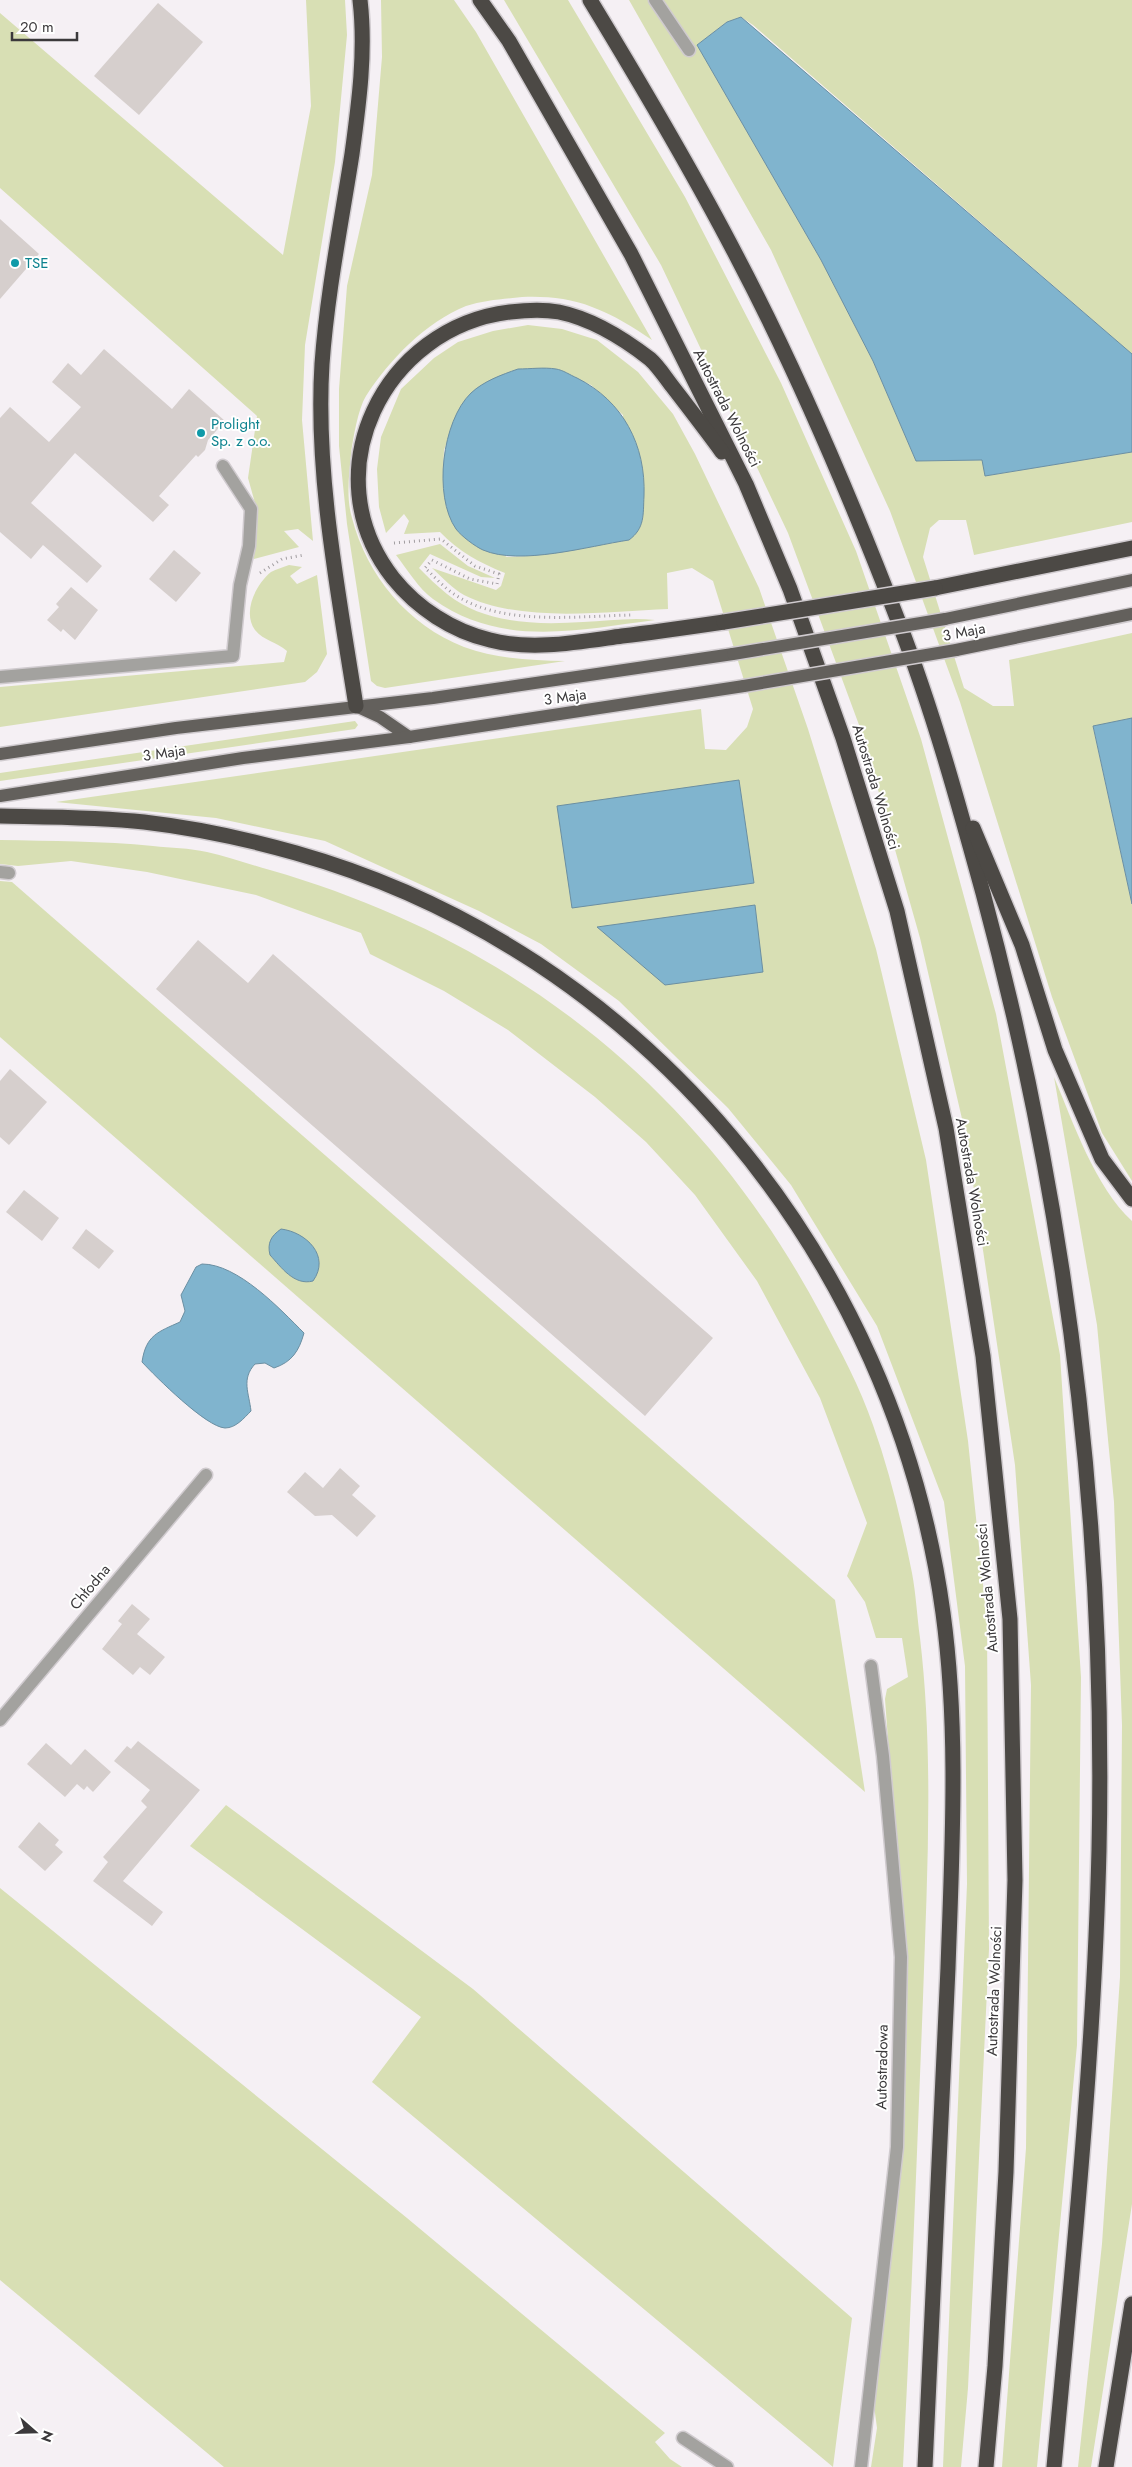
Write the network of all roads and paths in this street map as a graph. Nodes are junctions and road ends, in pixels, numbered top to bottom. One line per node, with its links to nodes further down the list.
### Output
1 (360, 0): 16 (highway)
2 (480, 0): 7 (highway, Autostrada Wolności)
3 (590, 0): 19 (highway)
4 (655, 0): 5 (street)
5 (689, 50)
6 (223, 466): 12 (street)
7 (746, 484): 9 (highway, bridge); 31 (highway, Autostrada Wolności)
8 (394, 543): 14 (path)
9 (1132, 548)
10 (304, 555): 12 (path)
11 (1132, 580): 16 (main road, 3 Maja, bridge)
12 (240, 585): 15 (street)
13 (1132, 614): 17 (main road, 3 Maja, bridge)
14 (641, 615)
15 (0, 677)
16 (356, 706): 17 (main road); 18 (main road, 3 Maja)
17 (409, 737): 20 (main road, 3 Maja)
18 (0, 754)
19 (949, 770): 22 (highway); 32 (highway)
20 (0, 796)
21 (0, 816): 30 (highway)
22 (1132, 1199)
23 (206, 1475): 25 (street, Chłodna)
24 (871, 1666): 29 (street, Autostradowa)
25 (0, 1720)
26 (1132, 2304): 33 (highway)
27 (683, 2438): 28 (street)
28 (727, 2467)
29 (861, 2467)
30 (925, 2467)
31 (986, 2467)
32 (1054, 2467)
33 (1106, 2467)

